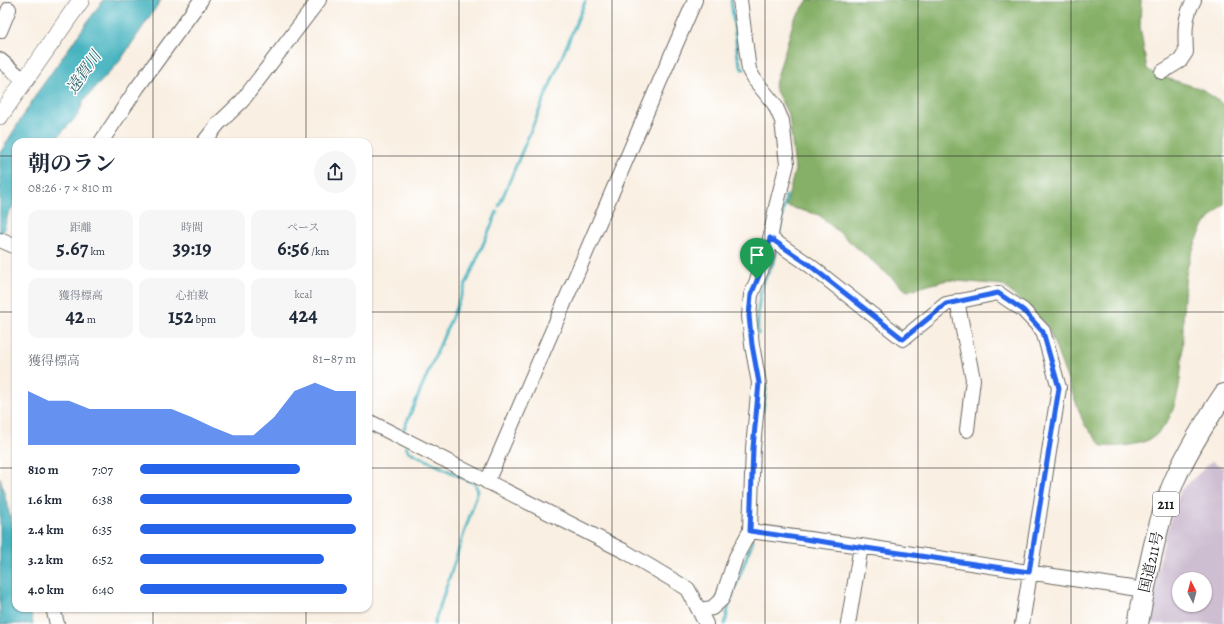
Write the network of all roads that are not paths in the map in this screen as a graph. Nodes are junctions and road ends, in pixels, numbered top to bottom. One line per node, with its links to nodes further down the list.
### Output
1 (81, 0): 11 (main road)
2 (201, 0): 13 (street)
3 (318, 0): 14 (street)
4 (695, 0): 22 (street)
5 (740, 0): 15 (street)
6 (1194, 0): 10 (street)
7 (9, 9): 8 (street)
8 (0, 31)
9 (0, 60): 11 (street)
10 (1162, 72)
11 (25, 81): 12 (main road)
12 (1, 114)
13 (104, 138)
14 (207, 138)
15 (770, 238): 18 (street); 23 (street)
16 (0, 240): 17 (street)
17 (12, 245)
18 (957, 301): 21 (street); 25 (street)
19 (1224, 394): 26 (highway, 国道211号 / 211)
20 (372, 423): 22 (street)
21 (967, 430)
22 (487, 482): 27 (street)
23 (750, 531): 24 (street); 27 (street)
24 (861, 546): 25 (street); 31 (street)
25 (1029, 572): 26 (street); 32 (street)
26 (1144, 590): 33 (highway, 国道211号 / 211)
27 (700, 610): 30 (street)
28 (54, 612): 29 (street)
29 (57, 624)
30 (706, 624)
31 (848, 624)
32 (1022, 624)
33 (1138, 624)

